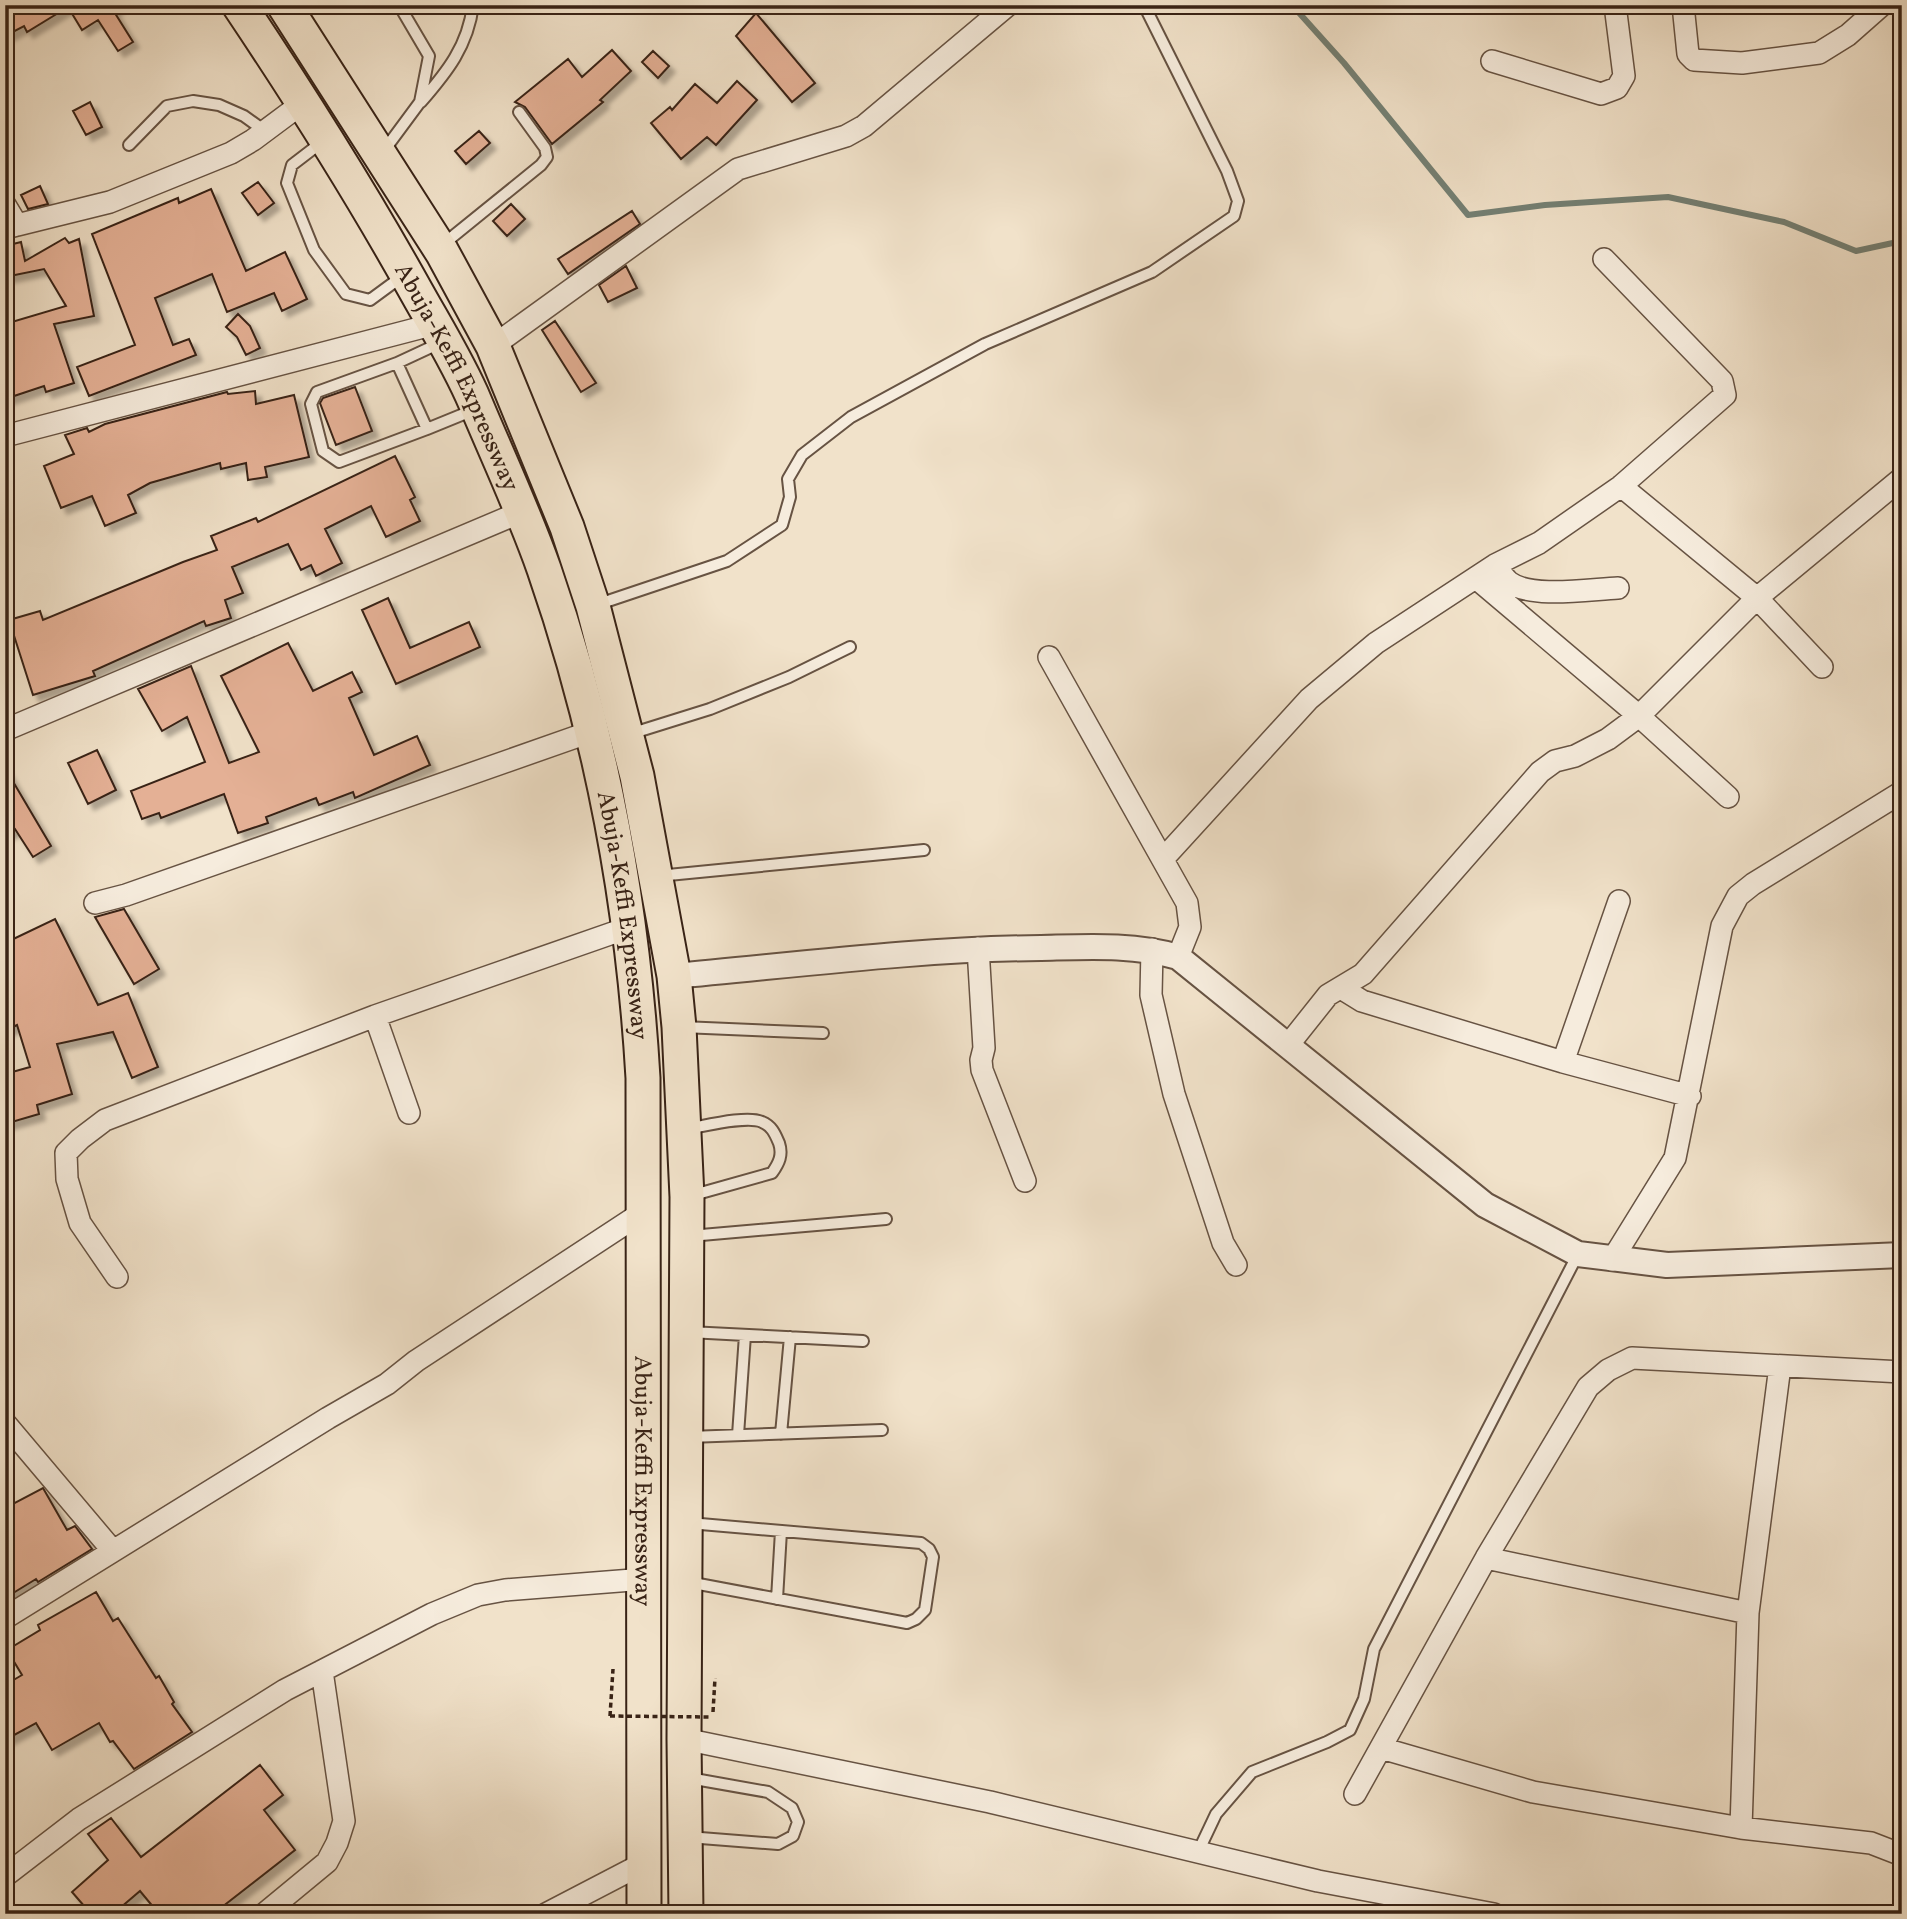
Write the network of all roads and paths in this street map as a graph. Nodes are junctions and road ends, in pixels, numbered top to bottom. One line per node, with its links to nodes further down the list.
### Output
1 (239, 5): 11 (highway, Abuja-Keffi Expressway)
2 (284, 5): 17 (highway, Abuja-Keffi Expressway)
3 (399, 5): 12 (lane)
4 (473, 5): 12 (lane)
5 (1008, 5): 24 (street)
6 (1143, 5): 36 (lane)
7 (1615, 5): 10 (street)
8 (1683, 5): 9 (street)
9 (1882, 5)
10 (1492, 61)
11 (304, 102): 14 (street); 15 (highway, Abuja-Keffi Expressway)
12 (421, 102): 17 (lane)
13 (519, 112): 20 (lane)
14 (264, 131): 16 (lane); 19 (street)
15 (327, 138): 22 (highway, Abuja-Keffi Expressway); 22 (lane)
16 (128, 145)
17 (381, 154): 20 (highway, Abuja-Keffi Expressway)
18 (5, 205): 19 (street)
19 (11, 226)
20 (439, 248): 24 (highway, Abuja-Keffi Expressway)
21 (1604, 259): 30 (street)
22 (406, 273): 23 (highway, Abuja-Keffi Expressway)
23 (439, 333): 25 (lane); 26 (highway, Abuja-Keffi Expressway); 28 (street)
24 (493, 346): 36 (highway, Abuja-Keffi Expressway)
25 (397, 363): 27 (lane); 27 (lane)
26 (477, 408): 27 (lane); 31 (highway, Abuja-Keffi Expressway)
27 (427, 429)
28 (5, 436)
29 (1902, 478): 35 (street)
30 (1621, 486): 32 (street); 35 (street)
31 (521, 512): 41 (street); 42 (highway, Abuja-Keffi Expressway)
32 (1495, 565): 33 (street); 34 (street)
33 (1476, 578): 40 (street); 47 (street)
34 (1618, 588)
35 (1756, 598): 39 (street); 40 (street)
36 (593, 606): 43 (highway, Abuja-Keffi Expressway)
37 (850, 647): 43 (lane)
38 (1049, 657): 47 (street)
39 (1822, 667)
40 (1639, 716): 45 (street); 56 (street)
41 (5, 730)
42 (590, 732): 50 (street); 51 (highway, Abuja-Keffi Expressway)
43 (627, 735): 48 (highway, Abuja-Keffi Expressway)
44 (1902, 792): 62 (street)
45 (1728, 797)
46 (924, 850): 48 (lane)
47 (1163, 859): 54 (street)
48 (656, 876): 55 (highway, Abuja-Keffi Expressway)
49 (1619, 901): 61 (street)
50 (95, 903)
51 (630, 927): 57 (street); 67 (highway, Abuja-Keffi Expressway)
52 (978, 948): 53 (street); 55 (street); 65 (street)
53 (1152, 949): 54 (street); 73 (street)
54 (1178, 957): 60 (street)
55 (674, 976): 58 (highway, Abuja-Keffi Expressway)
56 (1341, 988): 60 (street); 61 (street)
57 (375, 1016): 63 (street); 74 (street)
58 (679, 1027): 59 (lane); 64 (highway, Abuja-Keffi Expressway)
59 (823, 1033)
60 (1289, 1044): 70 (street)
61 (1563, 1062): 62 (street)
62 (1689, 1096): 72 (street)
63 (409, 1113)
64 (684, 1129): 66 (highway, Abuja-Keffi Expressway); 66 (lane)
65 (1025, 1181)
66 (688, 1197): 69 (highway, Abuja-Keffi Expressway)
67 (643, 1212): 88 (street); 90 (highway, Abuja-Keffi Expressway)
68 (886, 1219): 69 (lane)
69 (687, 1236): 75 (highway, Abuja-Keffi Expressway)
70 (1578, 1254): 72 (street); 104 (lane)
71 (1902, 1255): 72 (street)
72 (1612, 1260)
73 (1236, 1265)
74 (117, 1277)
75 (687, 1332): 76 (lane); 85 (highway, Abuja-Keffi Expressway)
76 (744, 1335): 77 (lane); 84 (lane)
77 (790, 1337): 78 (lane); 83 (lane)
78 (863, 1341)
79 (1780, 1366): 80 (street); 89 (street); 93 (street)
80 (1902, 1372)
81 (5, 1423): 88 (street)
82 (881, 1430): 83 (lane)
83 (781, 1434): 84 (lane)
84 (738, 1435): 85 (lane)
85 (686, 1437): 86 (highway, Abuja-Keffi Expressway)
86 (685, 1523): 87 (lane); 91 (highway, Abuja-Keffi Expressway)
87 (781, 1531): 92 (lane); 92 (lane)
88 (113, 1551): 94 (street)
89 (1486, 1558): 93 (street); 99 (street)
90 (645, 1579): 96 (street); 106 (highway, Abuja-Keffi Expressway)
91 (685, 1582): 92 (lane); 98 (highway, Abuja-Keffi Expressway)
92 (777, 1599)
93 (1748, 1613): 102 (street)
94 (5, 1618)
95 (613, 1669): 97 (path, bridge)
96 (322, 1671): 107 (street); 109 (street)
97 (715, 1678)
98 (684, 1739): 100 (highway, Abuja-Keffi Expressway); 104 (street)
99 (1381, 1748): 101 (street); 102 (street)
100 (684, 1777): 103 (highway, Abuja-Keffi Expressway); 103 (lane)
101 (1355, 1794)
102 (1741, 1829): 105 (street)
103 (685, 1837): 112 (highway, Abuja-Keffi Expressway)
104 (1198, 1853): 113 (street)
105 (1902, 1854)
106 (644, 1863): 108 (street); 111 (highway, Abuja-Keffi Expressway)
107 (5, 1876)
108 (571, 1907): 110 (street)
109 (264, 1914)
110 (546, 1914)
111 (644, 1914)
112 (686, 1914)
113 (1494, 1914)

